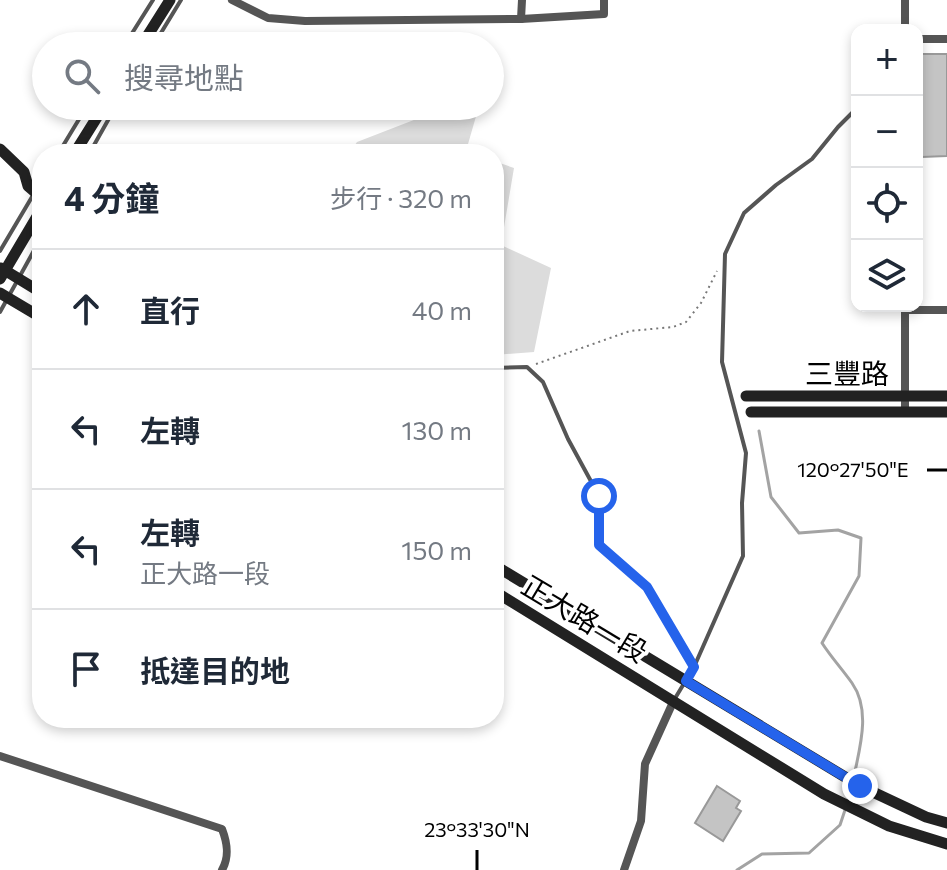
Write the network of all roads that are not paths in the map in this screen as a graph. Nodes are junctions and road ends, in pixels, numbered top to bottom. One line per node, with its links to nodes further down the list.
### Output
1 (153, 0): 10 (lane)
2 (170, 0): 11 (main road)
3 (181, 0): 12 (lane)
4 (232, 0): 8 (street)
5 (522, 0): 8 (street)
6 (604, 0): 8 (street)
7 (905, 0): 9 (street)
8 (521, 19)
9 (905, 24)
10 (133, 32)
11 (150, 32)
12 (162, 32)
13 (923, 39): 14 (street)
14 (947, 39)
15 (851, 114): 46 (lane)
16 (79, 120): 19 (lane)
17 (95, 120): 20 (main road)
18 (108, 120): 21 (lane)
19 (64, 144)
20 (80, 144)
21 (95, 144)
22 (0, 149): 23 (main road)
23 (32, 186)
24 (32, 205): 26 (lane)
25 (32, 224): 28 (main road)
26 (0, 251)
27 (32, 253): 29 (lane)
28 (2, 272): 29 (main road)
29 (17, 278): 30 (main road); 31 (lane)
30 (32, 287)
31 (4, 295): 34 (lane); 35 (main road)
32 (923, 309): 33 (street)
33 (947, 310)
34 (0, 312)
35 (32, 312)
36 (905, 312): 40 (street)
37 (504, 368): 46 (lane)
38 (746, 396): 40 (main road, 三豐路)
39 (947, 396): 40 (main road, 三豐路)
40 (905, 397): 42 (street)
41 (751, 412): 42 (main road, 三豐路)
42 (905, 412): 43 (main road, 三豐路)
43 (947, 412)
44 (504, 571): 47 (main road, 正大路一段)
45 (504, 597): 48 (main road, 正大路一段)
46 (694, 667): 47 (lane)
47 (686, 681): 48 (lane); 50 (main road, 正大路一段)
48 (674, 700): 51 (main road, 正大路一段); 53 (street)
49 (0, 756): 52 (street)
50 (947, 823)
51 (947, 844)
52 (222, 870)
53 (624, 870)

